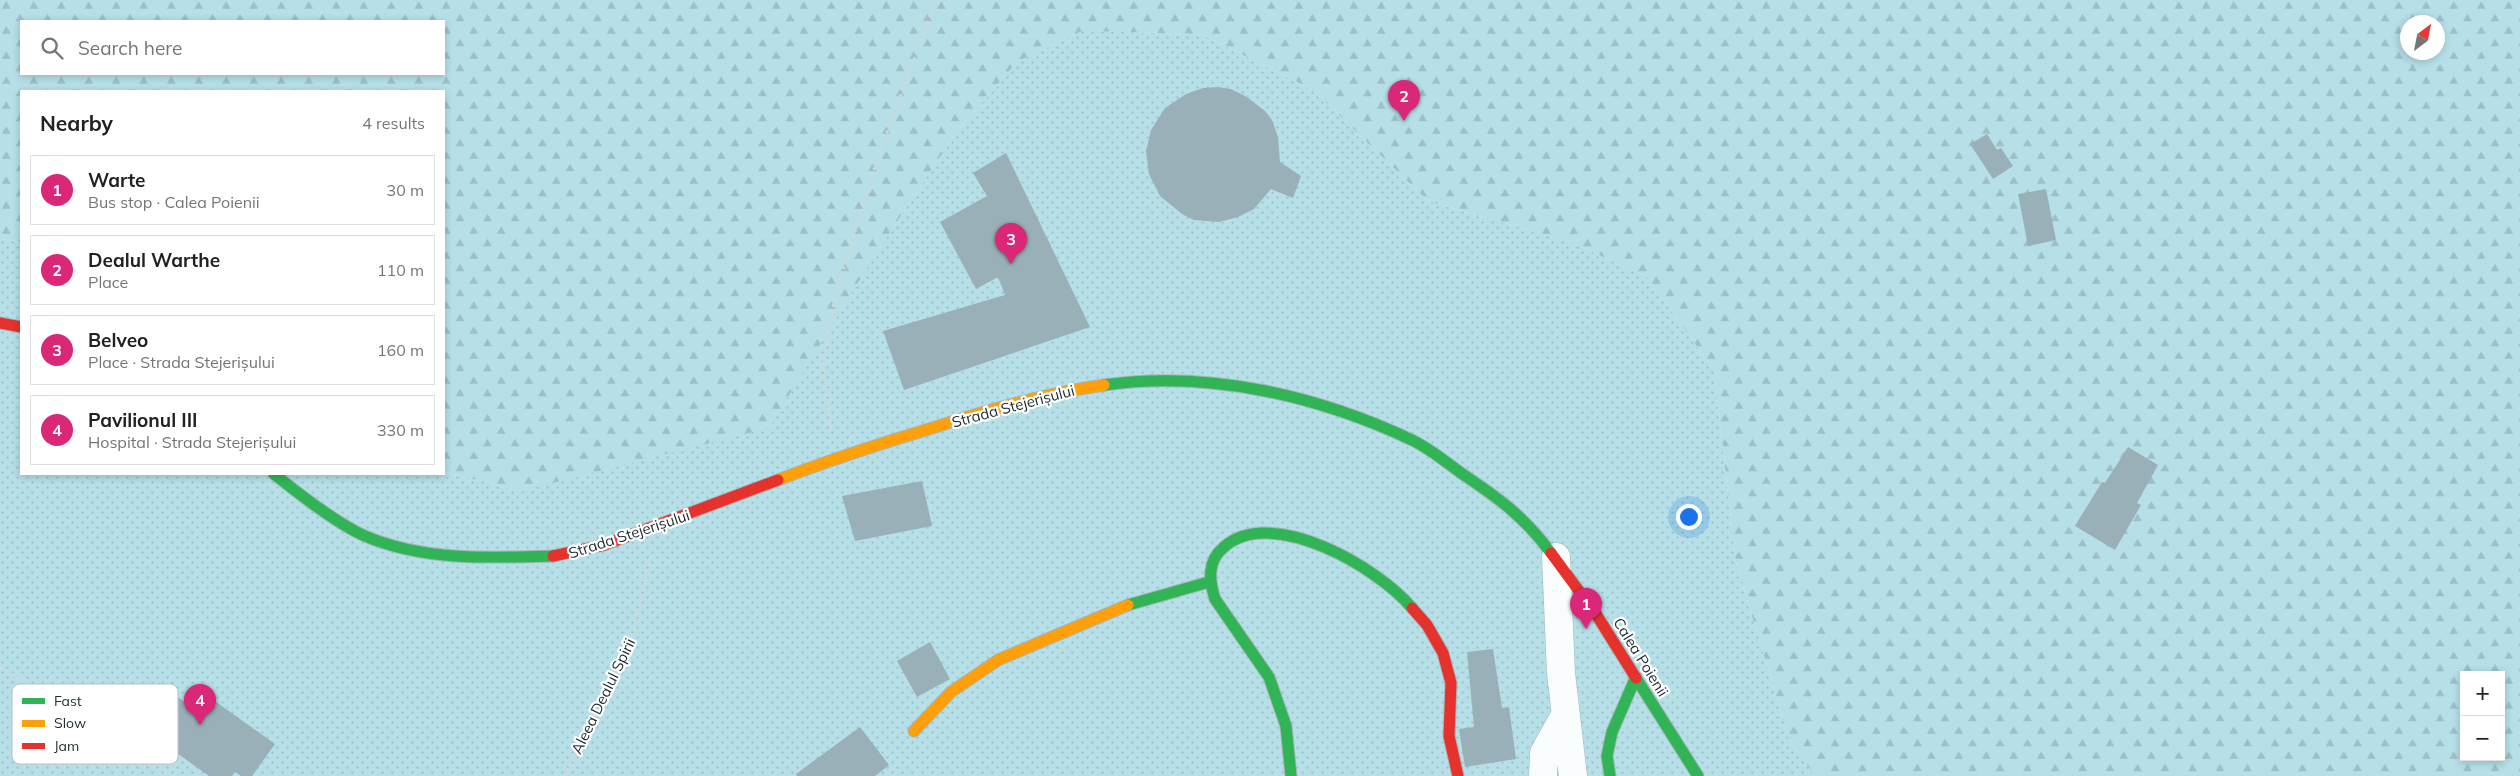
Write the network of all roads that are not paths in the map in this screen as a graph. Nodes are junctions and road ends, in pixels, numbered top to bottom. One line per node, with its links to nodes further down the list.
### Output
1 (0, 323): 2 (main road)
2 (20, 327)
3 (275, 475): 4 (main road, Strada Stejerișului)
4 (1556, 557): 6 (main road, Calea Poienii); 7 (street)
5 (1209, 582): 8 (main road); 9 (main road); 10 (main road)
6 (1636, 677): 13 (main road); 14 (main road, Calea Poienii)
7 (1564, 717): 11 (street); 12 (street)
8 (914, 731)
9 (1292, 776)
10 (1458, 776)
11 (1543, 776)
12 (1573, 776)
13 (1610, 776)
14 (1698, 776)

